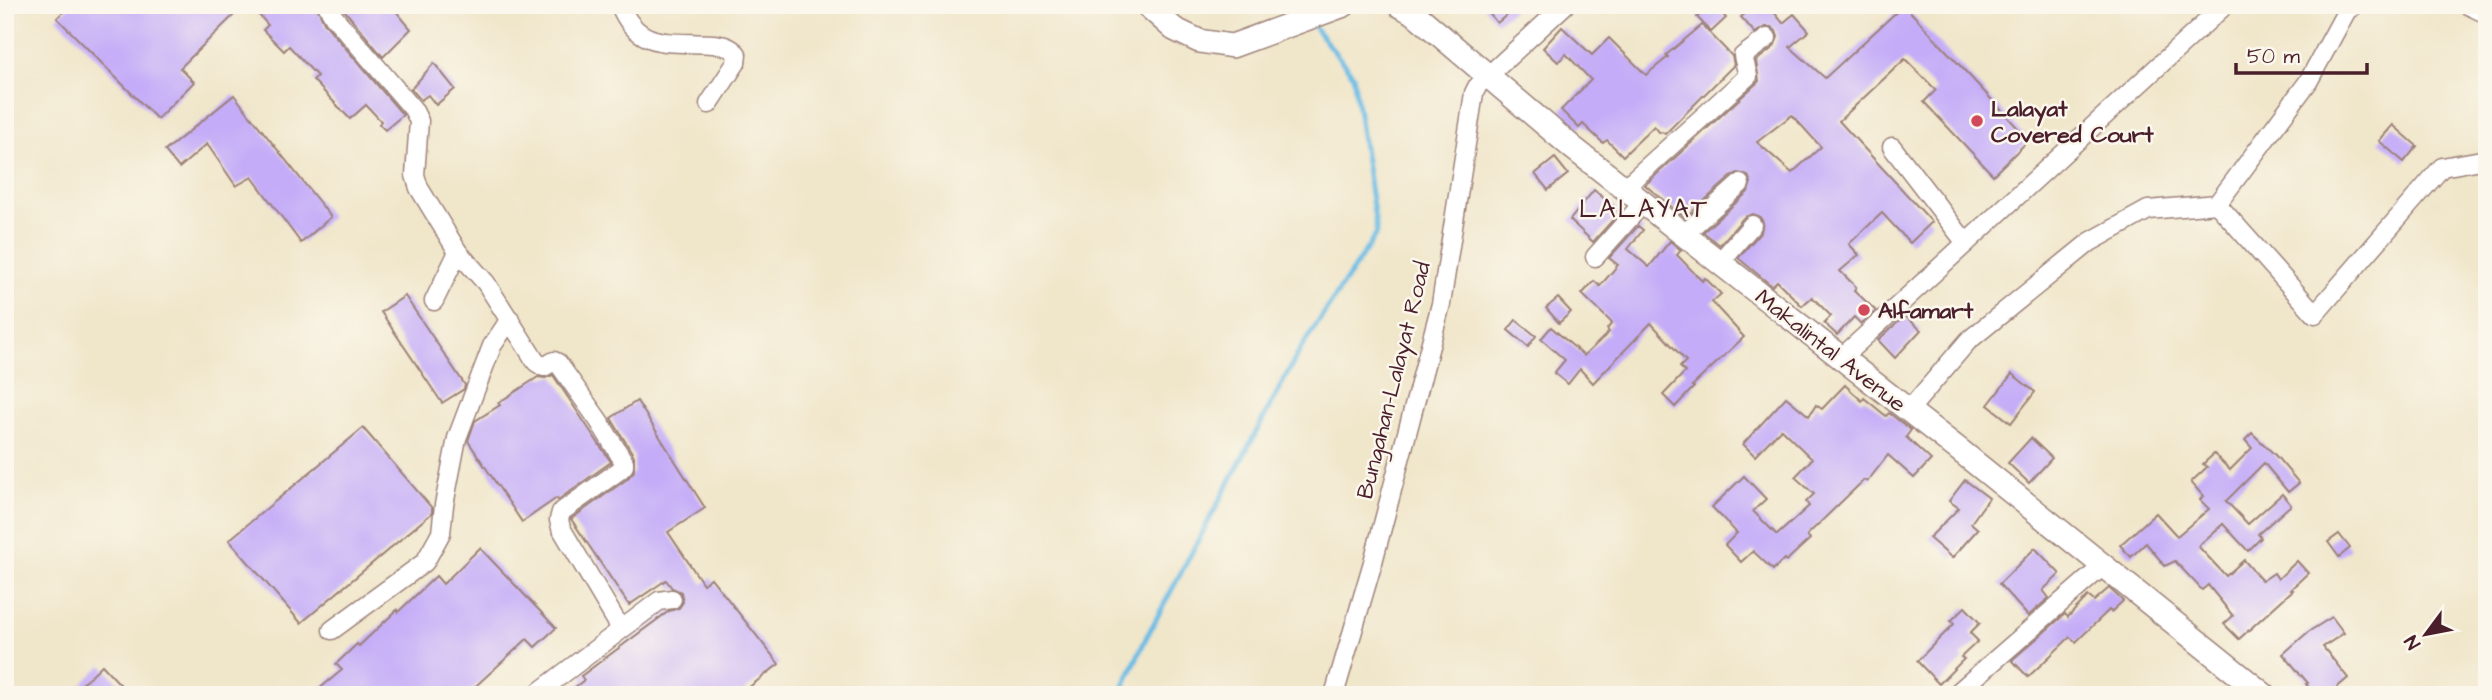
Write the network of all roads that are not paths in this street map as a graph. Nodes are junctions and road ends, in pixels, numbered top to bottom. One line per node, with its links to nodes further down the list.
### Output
1 (327, 5): 23 (street)
2 (620, 5): 13 (street)
3 (1147, 5): 4 (main road)
4 (1344, 5)
5 (1399, 5): 12 (main road, Makalintal Avenue)
6 (1565, 5): 12 (street)
7 (2225, 5): 22 (street)
8 (2355, 5): 19 (street)
9 (2468, 5): 10 (street)
10 (2487, 14)
11 (1767, 38): 17 (street)
12 (1487, 77): 17 (main road, Makalintal Avenue); 35 (street, Bungahan-Lalayat Road)
13 (709, 104)
14 (1892, 147): 22 (street)
15 (2487, 159): 19 (street)
16 (1740, 184): 21 (street)
17 (1624, 188): 18 (main road, Makalintal Avenue)
18 (1643, 203): 21 (main road, Makalintal Avenue); 24 (street)
19 (2217, 204): 29 (street)
20 (1752, 225): 25 (street)
21 (1684, 234): 25 (main road, Makalintal Avenue)
22 (1966, 243): 28 (street)
23 (458, 252): 26 (street); 27 (street)
24 (1595, 257)
25 (1720, 262): 28 (main road, Makalintal Avenue)
26 (434, 300)
27 (510, 319): 32 (street); 33 (street)
28 (1840, 359): 29 (main road, Makalintal Avenue)
29 (1909, 410): 30 (main road, Makalintal Avenue)
30 (2104, 565): 36 (street); 37 (main road, Makalintal Avenue)
31 (672, 599): 32 (street)
32 (621, 629): 34 (street)
33 (332, 630)
34 (535, 695)
35 (1334, 695)
36 (1955, 695)
37 (2264, 695)

